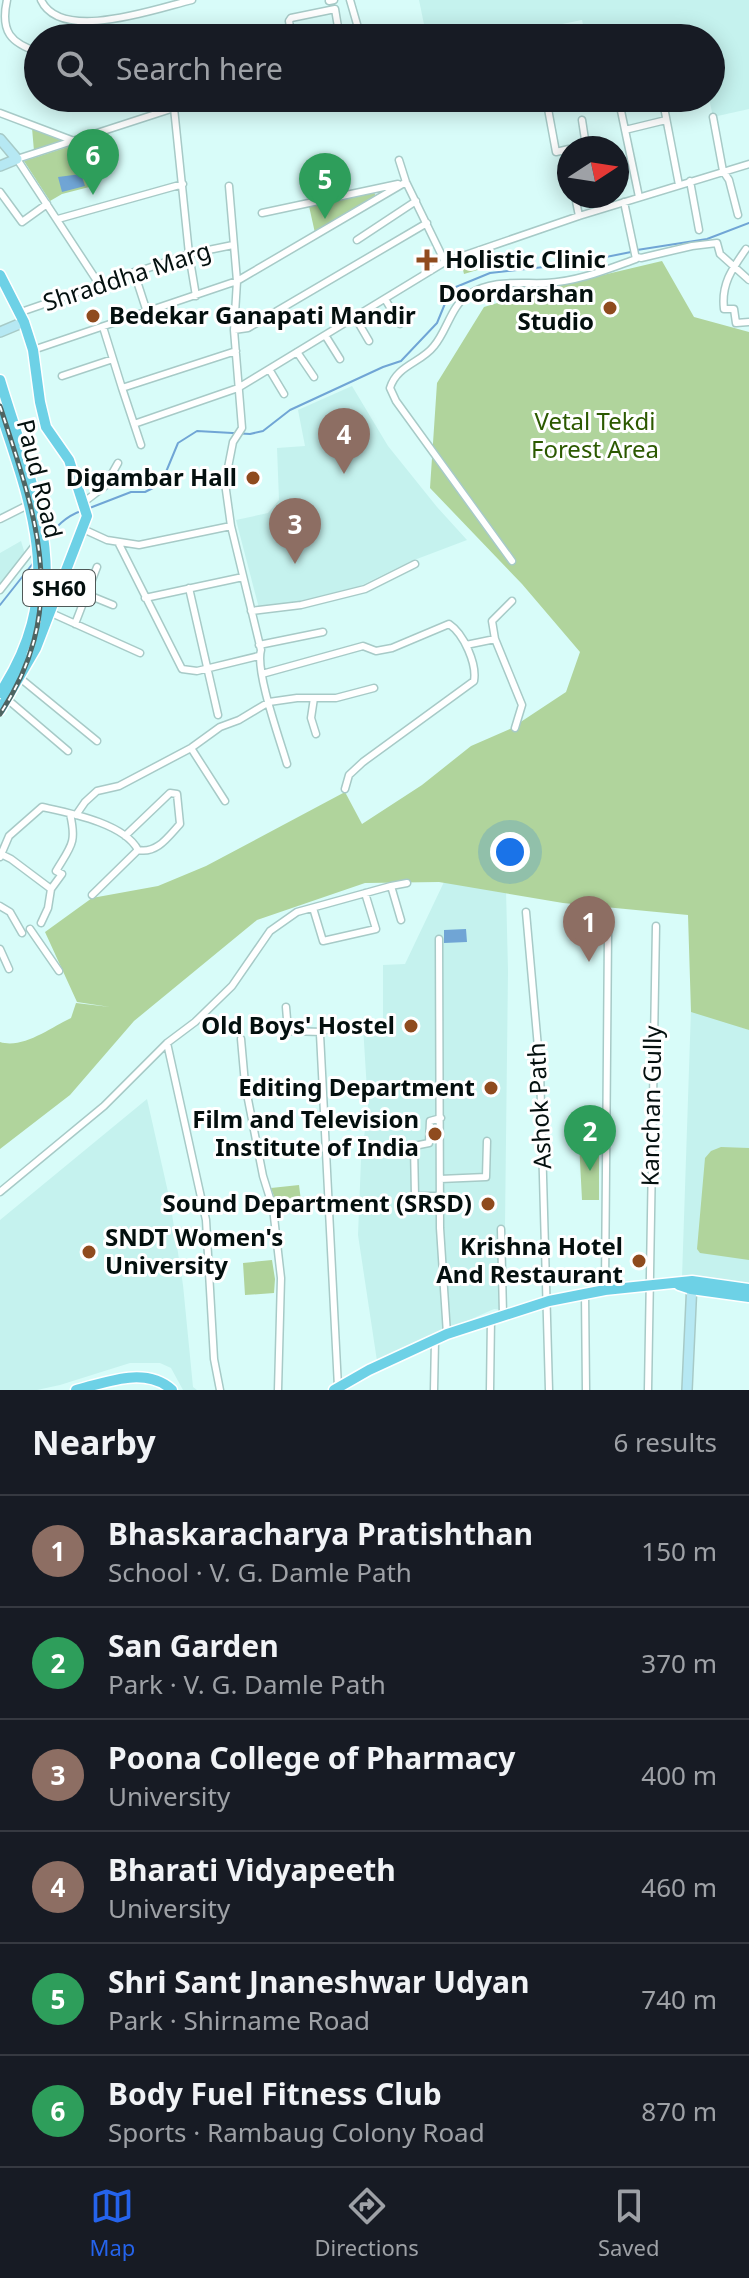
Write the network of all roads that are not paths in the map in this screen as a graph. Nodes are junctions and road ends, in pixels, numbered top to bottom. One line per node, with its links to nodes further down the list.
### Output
1 (7, 0): 8 (street)
2 (41, 0): 3 (street)
3 (192, 0)
4 (351, 0): 7 (street)
5 (290, 24): 6 (street)
6 (338, 24)
7 (357, 24)
8 (24, 47)
9 (162, 112): 21 (street)
10 (174, 112): 30 (street)
11 (549, 112): 22 (street)
12 (621, 112): 18 (street)
13 (665, 112): 17 (street)
14 (0, 113): 21 (street)
15 (713, 117): 27 (street)
16 (582, 120): 19 (street)
17 (666, 120): 18 (street); 31 (street)
18 (625, 130): 34 (street)
19 (584, 136)
20 (0, 139): 23 (street)
21 (74, 141): 23 (street)
22 (557, 152)
23 (17, 159): 26 (street); 37 (street)
24 (399, 160): 29 (street)
25 (749, 164): 27 (street)
26 (0, 166)
27 (723, 171): 28 (street); 42 (street)
28 (690, 181): 31 (street); 46 (street)
29 (406, 182): 36 (street); 41 (street); 57 (street)
30 (183, 184): 44 (street); 50 (street)
31 (679, 185): 34 (street)
32 (229, 186): 48 (street)
33 (0, 192): 37 (street)
34 (639, 197): 35 (street)
35 (629, 200)
36 (416, 201): 45 (street); 47 (street)
37 (47, 204): 44 (street)
38 (577, 208): 43 (street)
39 (605, 208): 43 (street)
40 (626, 208): 51 (street)
41 (262, 213)
42 (738, 215)
43 (579, 216): 52 (street)
44 (58, 219): 58 (street)
45 (427, 223): 52 (street); 67 (street)
46 (699, 230)
47 (357, 240)
48 (233, 245): 50 (street, Shraddha Marg); 57 (street)
49 (746, 249): 53 (street)
50 (189, 254): 54 (street, Shraddha Marg); 59 (street)
51 (637, 256): 53 (street); 96 (street)
52 (445, 262): 60 (street)
53 (734, 267): 56 (street); 64 (street)
54 (134, 272): 58 (street, Shraddha Marg); 61 (street)
55 (0, 275): 62 (main road, Paud Road)
56 (749, 280)
57 (237, 281): 59 (street); 67 (street)
58 (99, 284): 62 (street, Shraddha Marg)
59 (196, 296): 61 (street)
60 (385, 299): 63 (street); 65 (street)
61 (147, 312): 66 (street)
62 (22, 317): 68 (street); 71 (main road, Paud Road)
63 (355, 317): 69 (street); 70 (street)
64 (749, 322)
65 (400, 324)
66 (103, 327): 71 (street); 74 (street)
67 (234, 330): 72 (street)
68 (0, 332)
69 (325, 335): 73 (street); 75 (street)
70 (369, 341)
71 (33, 350): 90 (main road, Paud Road)
72 (236, 351): 80 (street); 81 (street)
73 (297, 352): 76 (street); 78 (street)
74 (113, 359): 77 (street); 80 (street)
75 (340, 359)
76 (269, 369): 81 (street); 82 (street)
77 (62, 376)
78 (314, 377)
79 (0, 380): 95 (main road)
80 (122, 388): 84 (street)
81 (238, 388): 84 (street); 92 (street)
82 (284, 394)
83 (0, 411): 85 (main road, Paud Road / SH60)
84 (134, 424): 86 (street)
85 (12, 444): 87 (street); 89 (main road, Paud Road / SH60)
86 (141, 445)
87 (0, 450)
88 (118, 463): 90 (street)
89 (28, 505): 91 (street); 95 (main road, Paud Road / SH60)
90 (85, 508): 93 (main road, Paud Road / SH60)
91 (0, 519)
92 (231, 526): 94 (street); 100 (street)
93 (83, 529): 94 (street); 101 (main road, Paud Road / SH60)
94 (118, 542): 105 (street)
95 (40, 546): 99 (main road, Paud Road / SH60); 103 (street)
96 (512, 561)
97 (415, 564): 108 (street)
98 (97, 567): 104 (street)
99 (42, 571): 101 (main road); 121 (main road, Paud Road / SH60)
100 (243, 577): 102 (street); 108 (street)
101 (62, 580): 109 (main road, Paud Road / SH60)
102 (189, 588): 105 (street); 117 (street)
103 (0, 590)
104 (86, 594): 107 (street); 110 (street)
105 (145, 598): 117 (street)
106 (512, 601): 112 (street)
107 (113, 605)
108 (251, 611): 113 (street)
109 (49, 612): 110 (street); 119 (main road, Paud Road / SH60)
110 (75, 624): 115 (street)
111 (323, 632): 113 (street)
112 (495, 639): 114 (street); 126 (street)
113 (259, 645): 116 (street)
114 (466, 645): 118 (street); 132 (street)
115 (140, 653)
116 (259, 656): 117 (street); 118 (street)
117 (207, 669): 125 (street)
118 (262, 674): 123 (street)
119 (20, 678): 121 (main road, Paud Road / SH60); 128 (street)
120 (374, 688): 122 (street)
121 (3, 690): 124 (main road, Paud Road / SH60); 130 (street)
122 (314, 698): 123 (street); 127 (street)
123 (269, 702): 129 (street); 131 (street)
124 (0, 710)
125 (218, 715)
126 (515, 728)
127 (316, 734)
128 (97, 741)
129 (191, 748): 133 (street); 134 (street)
130 (68, 751)
131 (287, 764)
132 (345, 789)
133 (225, 801)
134 (73, 814): 135 (street); 137 (street); 140 (street)
135 (125, 836): 136 (street); 136 (street)
136 (138, 850): 142 (street)
137 (1, 856): 140 (street)
138 (407, 883): 139 (street)
139 (391, 886): 141 (street); 146 (street)
140 (51, 889): 147 (street)
141 (365, 893): 144 (street); 144 (street)
142 (92, 895)
143 (0, 906): 153 (street)
144 (313, 908): 158 (street)
145 (526, 912): 171 (street, Ashok Path)
146 (401, 920)
147 (41, 923)
148 (656, 926): 165 (street, Kanchan Gully)
149 (608, 932): 168 (street)
150 (439, 939): 159 (street)
151 (0, 949): 152 (street)
152 (9, 969)
153 (59, 971)
154 (286, 1007): 156 (street)
155 (358, 1028): 156 (street)
156 (322, 1032): 176 (street)
157 (241, 1039): 180 (street)
158 (167, 1043): 162 (street); 179 (street)
159 (441, 1118): 161 (street); 163 (street)
160 (487, 1141): 161 (street)
161 (440, 1179): 163 (street)
162 (0, 1192)
163 (440, 1196): 174 (street)
164 (501, 1229): 172 (street)
165 (648, 1285): 166 (main road); 168 (main road); 185 (street, Kanchan Gully)
166 (692, 1285): 167 (main road); 170 (main road); 186 (street)
167 (749, 1289)
168 (605, 1290): 169 (main road)
169 (585, 1293): 171 (main road); 184 (street)
170 (749, 1297)
171 (549, 1301): 172 (main road); 183 (street, Ashok Path)
172 (503, 1314): 173 (main road)
173 (491, 1318): 174 (main road); 182 (street)
174 (447, 1334): 175 (main road)
175 (435, 1340): 176 (main road); 181 (street)
176 (337, 1389)
177 (76, 1390): 178 (main road)
178 (171, 1390)
179 (220, 1390)
180 (278, 1390)
181 (434, 1390)
182 (490, 1390)
183 (549, 1390)
184 (586, 1390)
185 (648, 1390)
186 (687, 1390)

